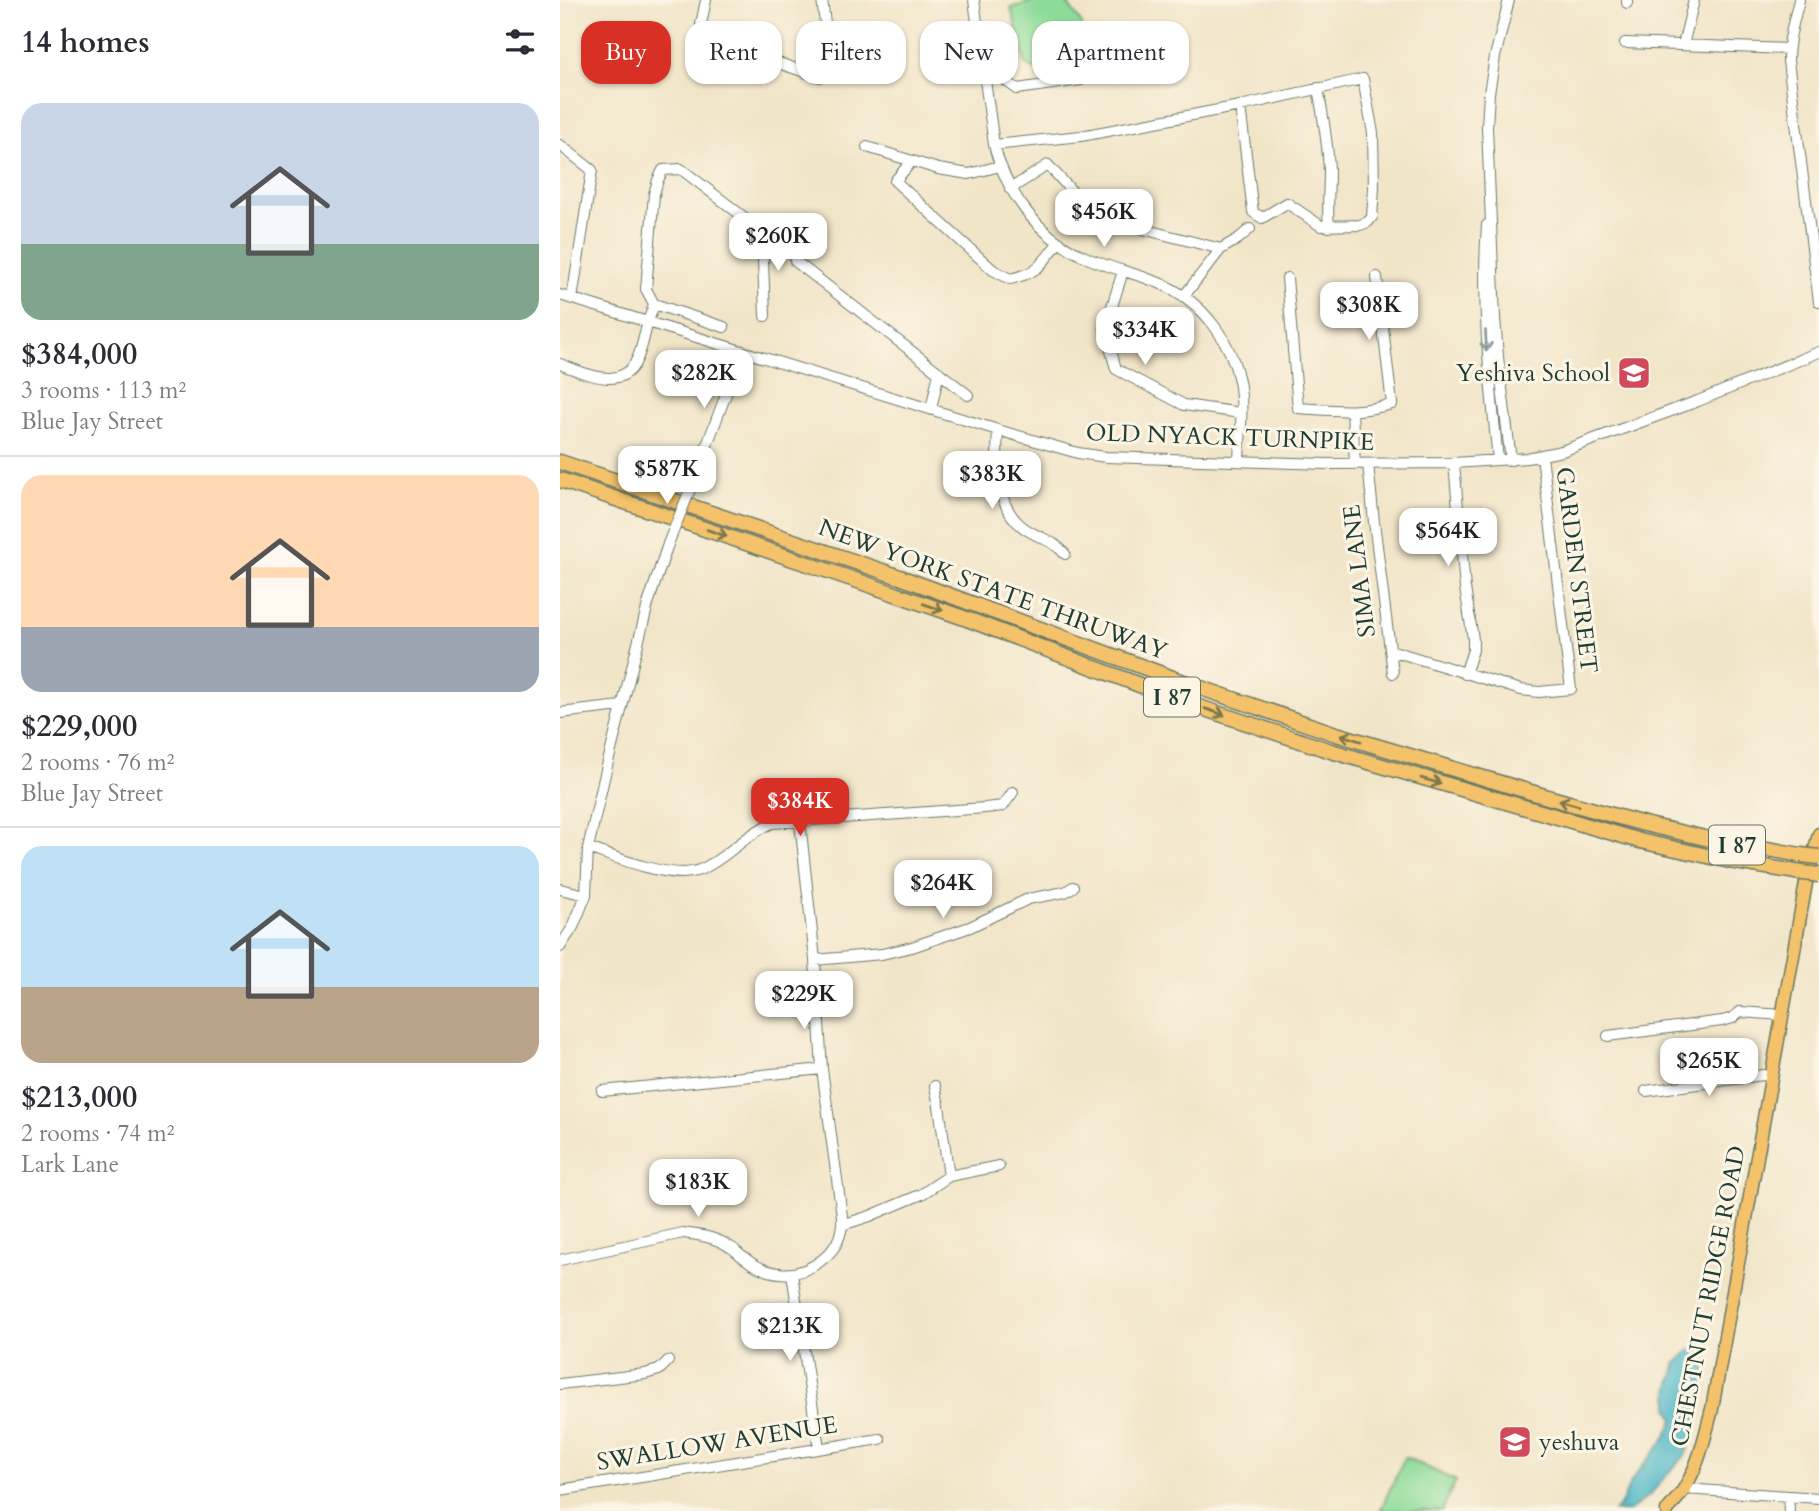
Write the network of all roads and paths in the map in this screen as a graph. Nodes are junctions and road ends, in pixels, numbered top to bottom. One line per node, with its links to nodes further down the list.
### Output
1 (706, 0): 2 (street)
2 (822, 0)
3 (974, 0): 7 (street)
4 (1509, 0): 21 (street)
5 (1694, 0): 9 (street)
6 (1799, 0): 10 (street)
7 (977, 21)
8 (1625, 43): 9 (street)
9 (1683, 45): 10 (street)
10 (1788, 49): 34 (street)
11 (986, 84): 17 (street)
12 (1010, 84): 13 (street)
13 (1049, 84)
14 (1318, 88): 15 (street); 23 (street); 23 (street)
15 (1240, 106): 17 (street); 23 (street)
16 (560, 145): 33 (street)
17 (994, 145): 20 (street)
18 (867, 147): 19 (street)
19 (912, 161): 20 (street); 25 (street)
20 (1000, 166): 22 (street)
21 (1490, 175): 49 (street, one-way to 49); 50 (street)
22 (1010, 189): 25 (street); 26 (street)
23 (1329, 227)
24 (1250, 229): 26 (street)
25 (1058, 243): 28 (street)
26 (1222, 249): 32 (street)
27 (795, 261): 42 (street)
28 (1123, 271): 32 (street); 46 (street)
29 (1377, 277): 45 (street)
30 (1287, 278): 45 (street)
31 (560, 295): 33 (street, OLD NYACK TURNPIKE)
32 (1184, 296): 46 (street)
33 (572, 299): 37 (street, OLD NYACK TURNPIKE)
34 (1819, 302)
35 (654, 304): 36 (street); 37 (street); 38 (street)
36 (765, 316)
37 (648, 323): 39 (street, OLD NYACK TURNPIKE); 41 (street)
38 (724, 327)
39 (741, 351): 44 (street, OLD NYACK TURNPIKE); 61 (street, bridge)
40 (1819, 352): 48 (street, OLD NYACK TURNPIKE)
41 (560, 364)
42 (939, 372): 43 (street); 44 (street)
43 (968, 395)
44 (931, 409): 47 (street, OLD NYACK TURNPIKE)
45 (1352, 412): 54 (street)
46 (1241, 413): 52 (street)
47 (998, 430): 52 (street, OLD NYACK TURNPIKE); 57 (street)
48 (1542, 456): 50 (street, OLD NYACK TURNPIKE); 60 (street, GARDEN STREET)
49 (1499, 460): 50 (street, OLD NYACK TURNPIKE); 53 (street, OLD NYACK TURNPIKE)
50 (1511, 460)
51 (560, 461): 67 (highway, NEW YORK STATE THRUWAY / I 87, one-way to 51, bridge)
52 (1239, 461): 54 (street, OLD NYACK TURNPIKE)
53 (1454, 463): 55 (street, OLD NYACK TURNPIKE); 60 (street)
54 (1355, 464): 55 (street, OLD NYACK TURNPIKE)
55 (1368, 464): 58 (street, SIMA LANE)
56 (560, 480): 68 (highway, NEW YORK STATE THRUWAY / I 87, one-way to 68, bridge)
57 (1065, 554)
58 (1390, 650): 59 (street, SIMA LANE); 60 (street)
59 (1393, 673)
60 (1465, 674)
61 (621, 706): 62 (street); 66 (street)
62 (560, 713)
63 (1013, 792): 64 (street)
64 (800, 822): 66 (street); 73 (street)
65 (1819, 834): 74 (main road, CHESTNUT RIDGE ROAD)
66 (588, 848): 71 (street)
67 (1819, 857)
68 (1819, 875)
69 (1073, 887): 73 (street)
70 (560, 888): 71 (street)
71 (586, 895): 72 (street)
72 (560, 947)
73 (815, 960): 76 (street)
74 (1783, 1015): 75 (street); 77 (main road, CHESTNUT RIDGE ROAD)
75 (1608, 1036)
76 (822, 1069): 79 (street); 83 (street)
77 (1772, 1077): 80 (street); 90 (main road, CHESTNUT RIDGE ROAD)
78 (935, 1086): 82 (street)
79 (602, 1091)
80 (1646, 1091)
81 (999, 1167): 82 (street)
82 (949, 1177): 83 (street)
83 (842, 1225): 85 (street)
84 (560, 1260): 85 (street)
85 (792, 1274): 89 (street)
86 (668, 1361): 87 (street)
87 (560, 1384)
88 (880, 1439): 89 (street, SWALLOW AVENUE)
89 (819, 1448): 91 (street, SWALLOW AVENUE)
90 (1684, 1489): 92 (street); 94 (main road, CHESTNUT RIDGE ROAD)
91 (560, 1490)
92 (1788, 1496): 93 (street); 95 (street)
93 (1819, 1498)
94 (1667, 1511)
95 (1789, 1511)

